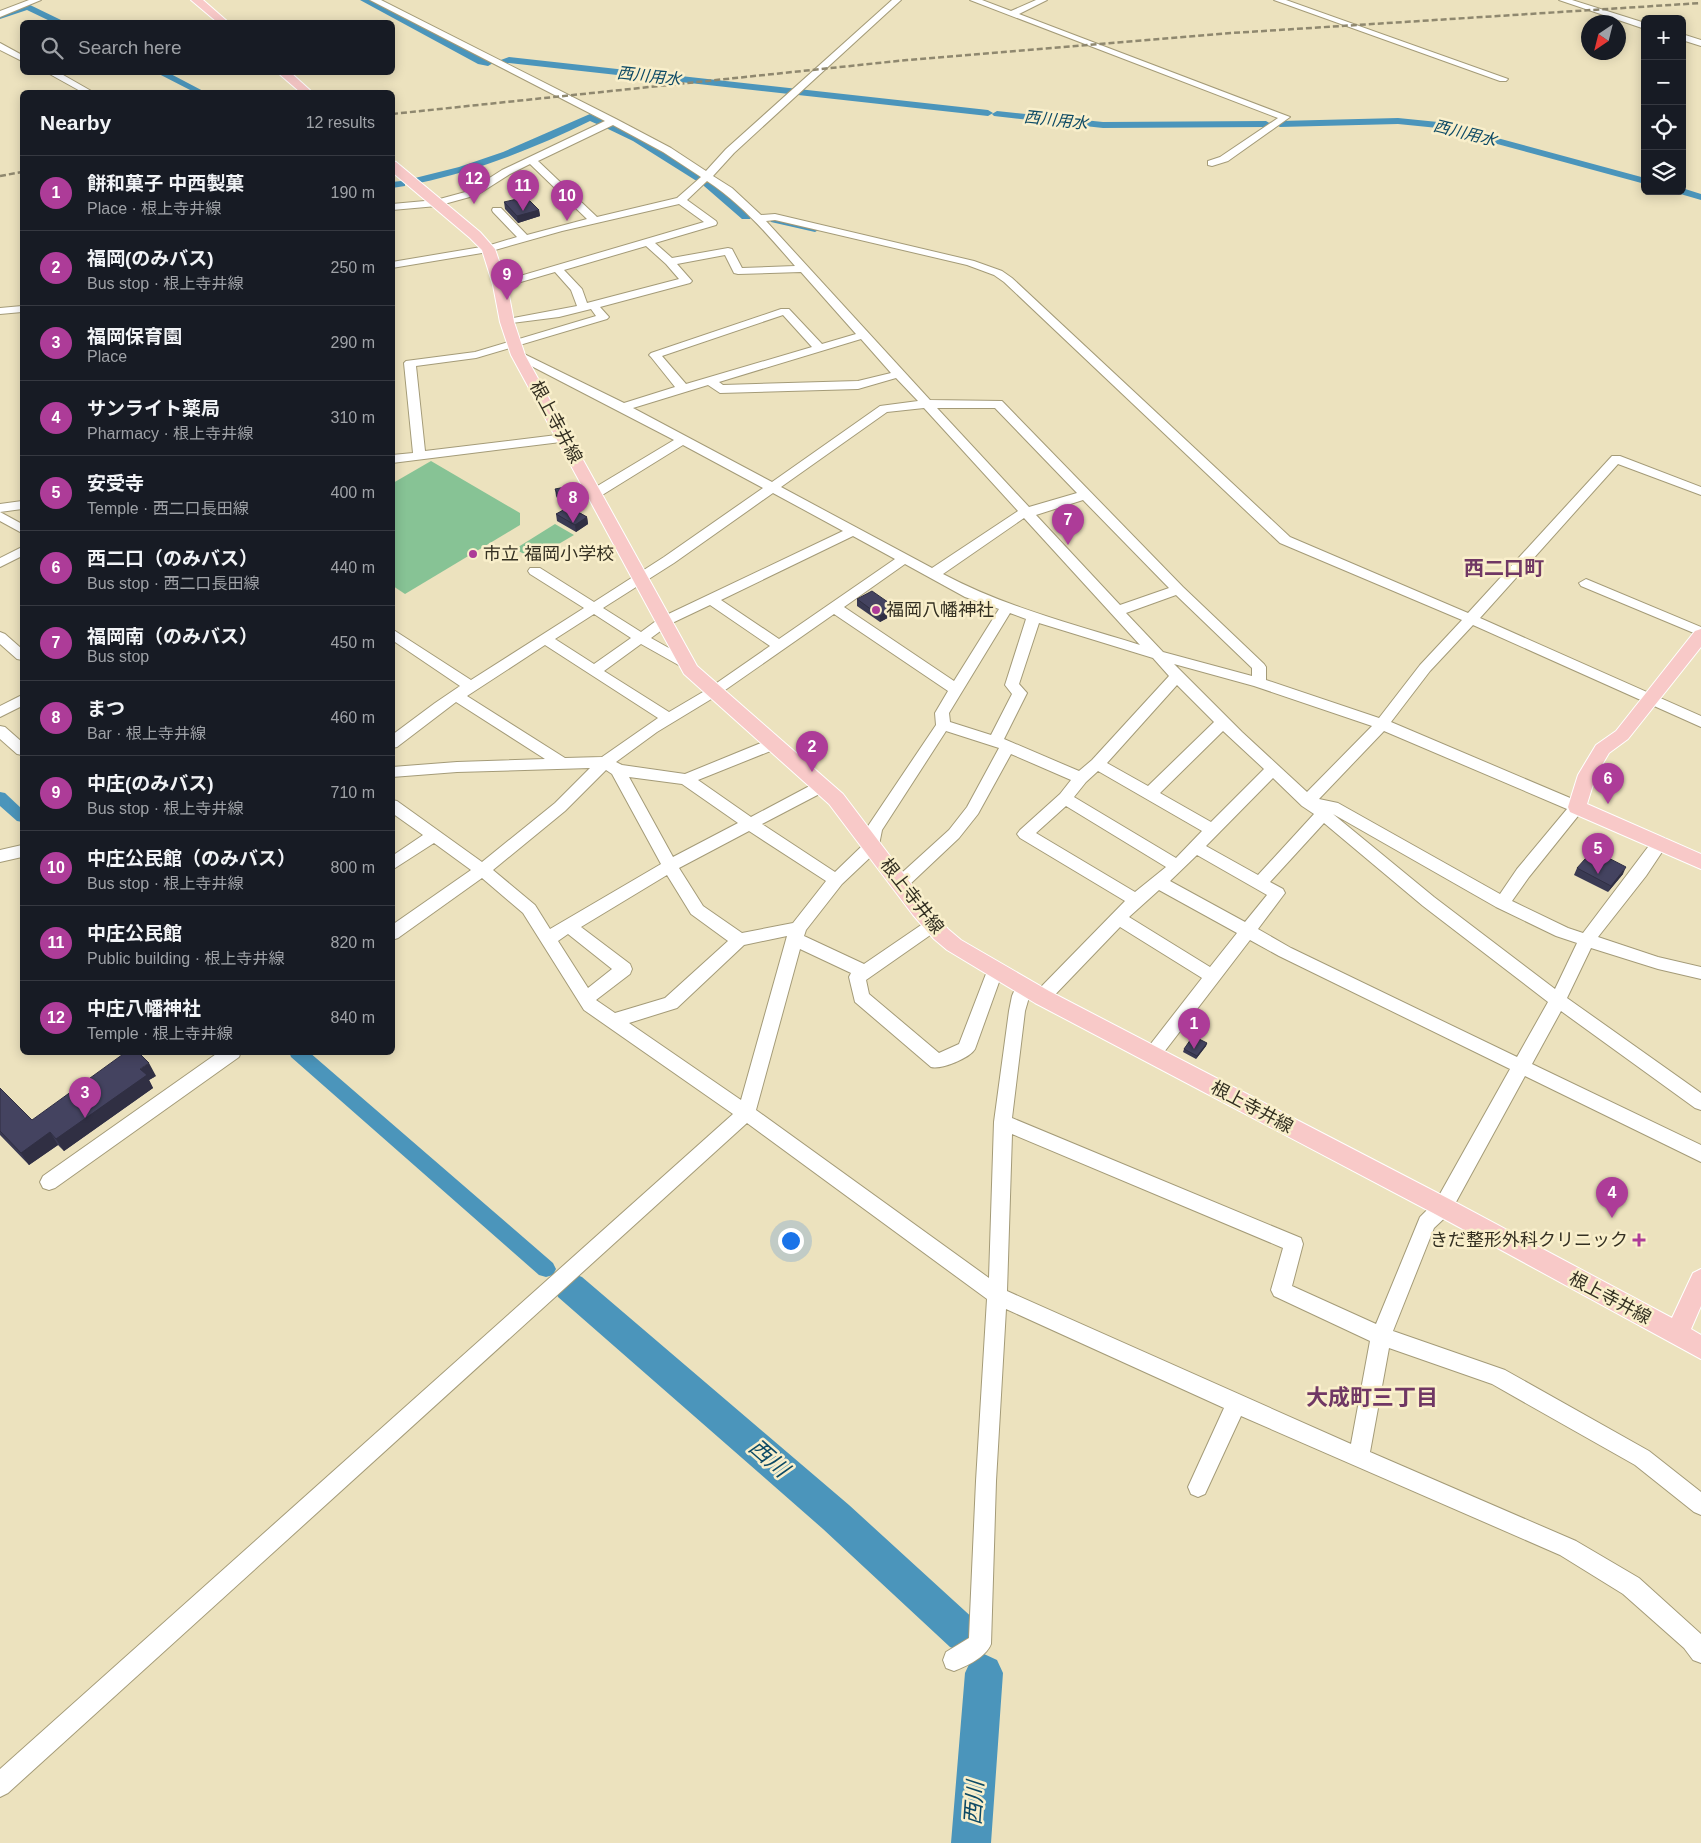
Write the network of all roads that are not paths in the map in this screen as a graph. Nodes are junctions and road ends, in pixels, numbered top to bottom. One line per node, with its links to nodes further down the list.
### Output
1 (37, 0): 10 (street)
2 (196, 0): 11 (main road)
3 (374, 0): 22 (street)
4 (897, 0): 26 (street)
5 (974, 0): 9 (street)
6 (1043, 0): 9 (street)
7 (1278, 0): 19 (street)
8 (1563, 0): 12 (street)
9 (1013, 13): 24 (street)
10 (0, 14)
11 (220, 20)
12 (1641, 25)
13 (1686, 39): 14 (street)
14 (1701, 43)
15 (0, 46): 16 (street)
16 (20, 57)
17 (56, 75): 20 (street)
18 (286, 75): 21 (main road)
19 (1503, 79)
20 (84, 90)
21 (304, 90)
22 (613, 121): 23 (street); 26 (street)
23 (531, 160): 28 (street); 32 (street)
24 (1212, 164)
25 (395, 167): 28 (main road, 根上寺井線)
26 (708, 175): 27 (street); 31 (street)
27 (681, 200): 32 (street); 34 (street)
28 (438, 203): 29 (street); 35 (main road, 根上寺井線)
29 (395, 207)
30 (497, 210): 33 (street)
31 (758, 218): 39 (street); 81 (street)
32 (595, 221): 33 (street)
33 (524, 238): 35 (street)
34 (647, 241): 36 (street); 38 (street)
35 (488, 249): 37 (street); 40 (main road, 根上寺井線)
36 (670, 262): 39 (street); 41 (street)
37 (395, 264)
38 (558, 269): 40 (street); 41 (street)
39 (803, 269): 45 (street)
40 (500, 285): 44 (main road, 根上寺井線)
41 (588, 306): 44 (street); 47 (street)
42 (20, 309): 43 (street)
43 (0, 311)
44 (507, 322): 47 (main road, 根上寺井線)
45 (863, 335): 46 (street); 48 (street)
46 (820, 348): 49 (street); 50 (street)
47 (516, 349): 52 (street); 53 (main road, 根上寺井線); 55 (street)
48 (899, 374): 49 (street); 51 (street)
49 (710, 381): 50 (street)
50 (683, 389): 52 (street)
51 (927, 404): 57 (street); 60 (street); 63 (street)
52 (623, 407): 54 (street)
53 (565, 438): 55 (street); 59 (main road, 根上寺井線)
54 (684, 440): 57 (street); 59 (street)
55 (419, 455): 56 (street)
56 (395, 459)
57 (774, 487): 66 (street); 72 (street)
58 (1701, 491): 81 (street)
59 (594, 494): 72 (main road, 根上寺井線)
60 (1085, 495): 63 (street); 74 (street)
61 (20, 505): 62 (street)
62 (0, 508)
63 (1026, 511): 71 (street); 79 (street)
64 (0, 516): 65 (street)
65 (20, 528)
66 (853, 531): 68 (street); 75 (street)
67 (20, 551): 69 (street)
68 (904, 559): 71 (street); 76 (street)
69 (0, 563)
70 (535, 571): 78 (street)
71 (932, 574): 77 (street)
72 (639, 580): 78 (street); 82 (main road, 根上寺井線)
73 (1586, 583): 83 (street)
74 (1178, 590): 79 (street); 94 (street)
75 (711, 599): 82 (street); 88 (street)
76 (835, 608): 88 (street); 96 (street)
77 (1007, 608): 80 (street); 96 (street)
78 (594, 609): 86 (street); 87 (street)
79 (1117, 611): 90 (street)
80 (1034, 617): 90 (street); 110 (street)
81 (1471, 619): 99 (street); 105 (street)
82 (665, 621): 86 (street); 91 (main road, 根上寺井線)
83 (1701, 633): 99 (main road)
84 (395, 635): 95 (street)
85 (0, 637): 89 (street)
86 (641, 638): 91 (street); 92 (street)
87 (545, 639): 92 (street); 95 (street)
88 (780, 646): 97 (street)
89 (20, 654)
90 (1158, 655): 93 (street); 94 (street)
91 (686, 664): 97 (main road, 根上寺井線)
92 (594, 671): 102 (street)
93 (1177, 676): 104 (street); 113 (street)
94 (1259, 683): 105 (street)
95 (471, 687): 98 (street)
96 (957, 690): 106 (street)
97 (713, 692): 102 (street); 109 (main road, 根上寺井線)
98 (457, 696): 108 (street); 112 (street)
99 (1650, 699): 103 (street); 124 (main road)
100 (20, 701): 101 (street)
101 (0, 712)
102 (668, 718): 114 (street)
103 (1701, 722)
104 (1222, 723): 115 (street); 120 (street)
105 (1382, 724): 122 (street); 124 (street)
106 (943, 725): 110 (street); 130 (street)
107 (0, 731): 111 (street)
108 (395, 741)
109 (773, 744): 118 (street); 119 (main road, 根上寺井線)
110 (1001, 744): 117 (street); 141 (street)
111 (20, 748)
112 (562, 763): 114 (street); 116 (street)
113 (1097, 764): 117 (street); 120 (street)
114 (611, 766): 118 (street); 136 (street); 138 (street)
115 (1272, 770): 122 (street); 127 (street)
116 (395, 772)
117 (1081, 778): 121 (street)
118 (686, 779): 126 (street)
119 (822, 786): 126 (street); 130 (main road, 根上寺井線)
120 (1150, 794): 127 (street)
121 (1065, 798): 137 (street); 143 (street)
122 (1307, 802): 125 (street); 144 (street)
123 (395, 807): 128 (street)
124 (1576, 807): 129 (main road); 144 (street)
125 (1322, 814): 142 (street); 161 (street)
126 (750, 824): 136 (street); 139 (street)
127 (1213, 830): 131 (street)
128 (434, 835): 134 (street); 138 (street)
129 (1660, 843): 135 (main road); 153 (street)
130 (872, 846): 139 (street); 141 (main road, 根上寺井線)
131 (1194, 847): 137 (street); 142 (street)
132 (20, 851): 133 (street)
133 (0, 856)
134 (395, 862)
135 (1701, 862)
136 (670, 866): 147 (street); 152 (street)
137 (1177, 866): 140 (street)
138 (482, 870): 148 (street); 151 (street)
139 (836, 880): 150 (street)
140 (1157, 882): 143 (street); 149 (street)
141 (901, 883): 146 (main road, 根上寺井線)
142 (1259, 884): 149 (street)
143 (1136, 900): 145 (street)
144 (1502, 903): 153 (street)
145 (1118, 918): 157 (street); 159 (street)
146 (933, 925): 154 (main road, 根上寺井線); 155 (street)
147 (569, 926): 151 (street); 160 (street)
148 (395, 930)
149 (1247, 932): 157 (street); 165 (street)
150 (796, 934): 152 (street); 155 (street); 167 (street)
151 (547, 939): 160 (street)
152 (739, 940): 162 (street)
153 (1587, 940): 156 (street); 161 (street)
154 (995, 971): 155 (street); 158 (main road, 根上寺井線)
155 (865, 972)
156 (1701, 973)
157 (1213, 978): 164 (street)
158 (1024, 987): 159 (main road, 根上寺井線); 168 (street)
159 (1042, 997): 164 (main road, 根上寺井線)
160 (586, 999): 162 (street)
161 (1558, 1000): 165 (street); 166 (street)
162 (612, 1021): 167 (street)
163 (228, 1055): 170 (street)
164 (1152, 1055): 171 (main road, 根上寺井線)
165 (1519, 1066): 169 (street); 171 (street)
166 (1701, 1102)
167 (746, 1113): 173 (street); 183 (street)
168 (1003, 1122): 173 (street); 175 (street)
169 (1701, 1154)
170 (49, 1182)
171 (1443, 1207): 174 (main road, 根上寺井線); 175 (street)
172 (1701, 1280): 174 (main road)
173 (998, 1296): 177 (street); 182 (street)
174 (1677, 1333): 176 (main road, 根上寺井線)
175 (1381, 1336): 178 (street); 180 (street)
176 (1701, 1348)
177 (1236, 1404): 178 (street); 179 (street)
178 (1359, 1458): 181 (street)
179 (1198, 1487)
180 (1701, 1505)
181 (1701, 1652)
182 (954, 1660)
183 (0, 1785)

